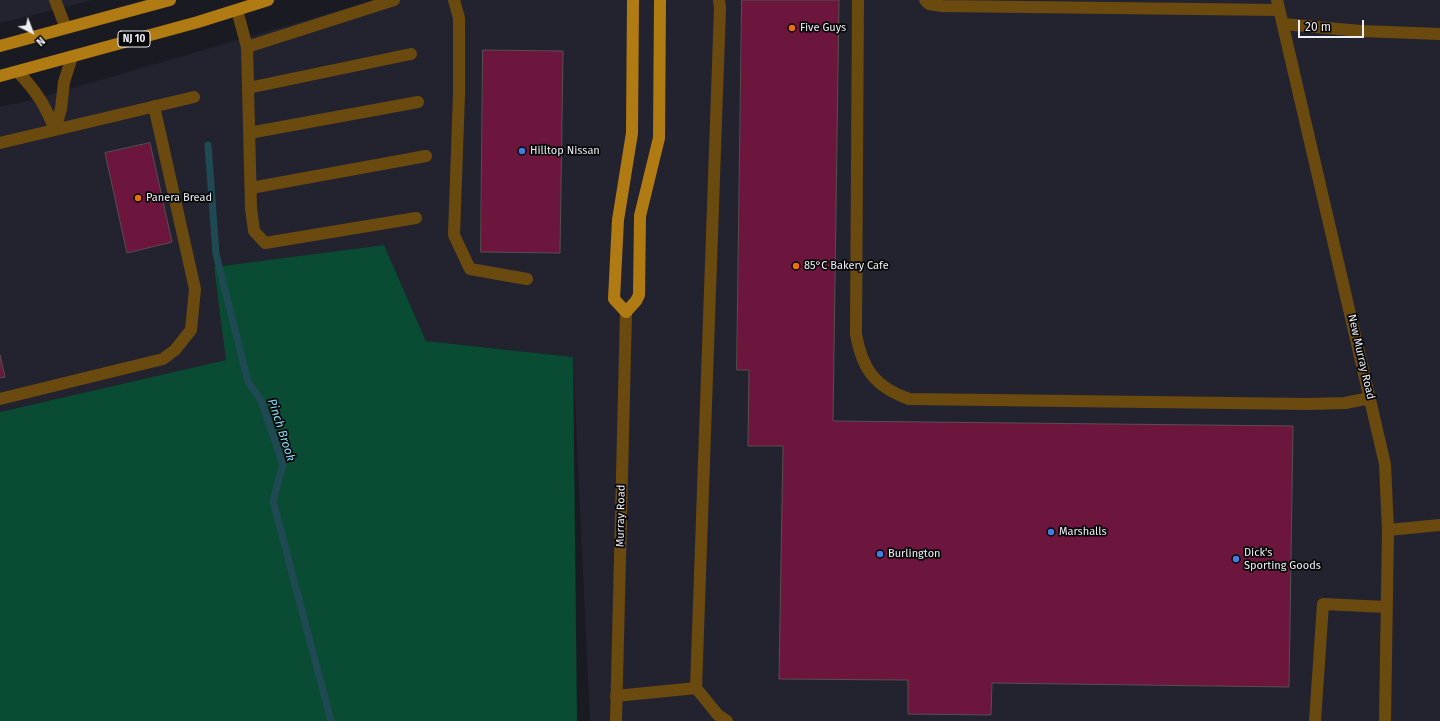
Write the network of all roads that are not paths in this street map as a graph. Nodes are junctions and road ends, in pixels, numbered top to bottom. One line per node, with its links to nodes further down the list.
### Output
1 (55, 0): 14 (street)
2 (170, 0): 14 (main road, NJ 10)
3 (268, 0): 12 (main road, NJ 10)
4 (394, 0): 17 (street)
5 (454, 0): 32 (street)
6 (633, 0): 33 (main road)
7 (660, 0): 33 (main road)
8 (718, 0): 39 (street)
9 (858, 0): 34 (street)
10 (924, 0): 11 (street)
11 (1278, 5): 13 (street, New Murray Road)
12 (237, 10): 17 (street); 19 (main road, NJ 10)
13 (1283, 24): 15 (street); 34 (street, New Murray Road)
14 (66, 28): 16 (main road, NJ 10)
15 (1440, 34)
16 (0, 46)
17 (247, 46): 22 (street)
18 (411, 54): 22 (street)
19 (72, 57): 20 (main road, NJ 10); 26 (street)
20 (18, 72): 21 (main road, NJ 10); 26 (street)
21 (0, 76)
22 (248, 88): 27 (street)
23 (194, 97): 25 (street)
24 (418, 102): 27 (street)
25 (154, 106): 26 (street); 35 (street)
26 (55, 130): 28 (street)
27 (249, 133): 30 (street)
28 (0, 143)
29 (426, 156): 30 (street)
30 (251, 188): 31 (street)
31 (416, 218)
32 (527, 279)
33 (626, 312): 40 (street, Murray Road)
34 (1370, 398): 37 (street, New Murray Road)
35 (0, 399)
36 (1440, 525): 37 (street)
37 (1388, 530): 38 (street, New Murray Road)
38 (1386, 607): 43 (street); 44 (street, New Murray Road)
39 (696, 688): 40 (street); 42 (street)
40 (616, 696): 41 (street, Murray Road)
41 (616, 721)
42 (727, 721)
43 (1315, 721)
44 (1385, 721)

